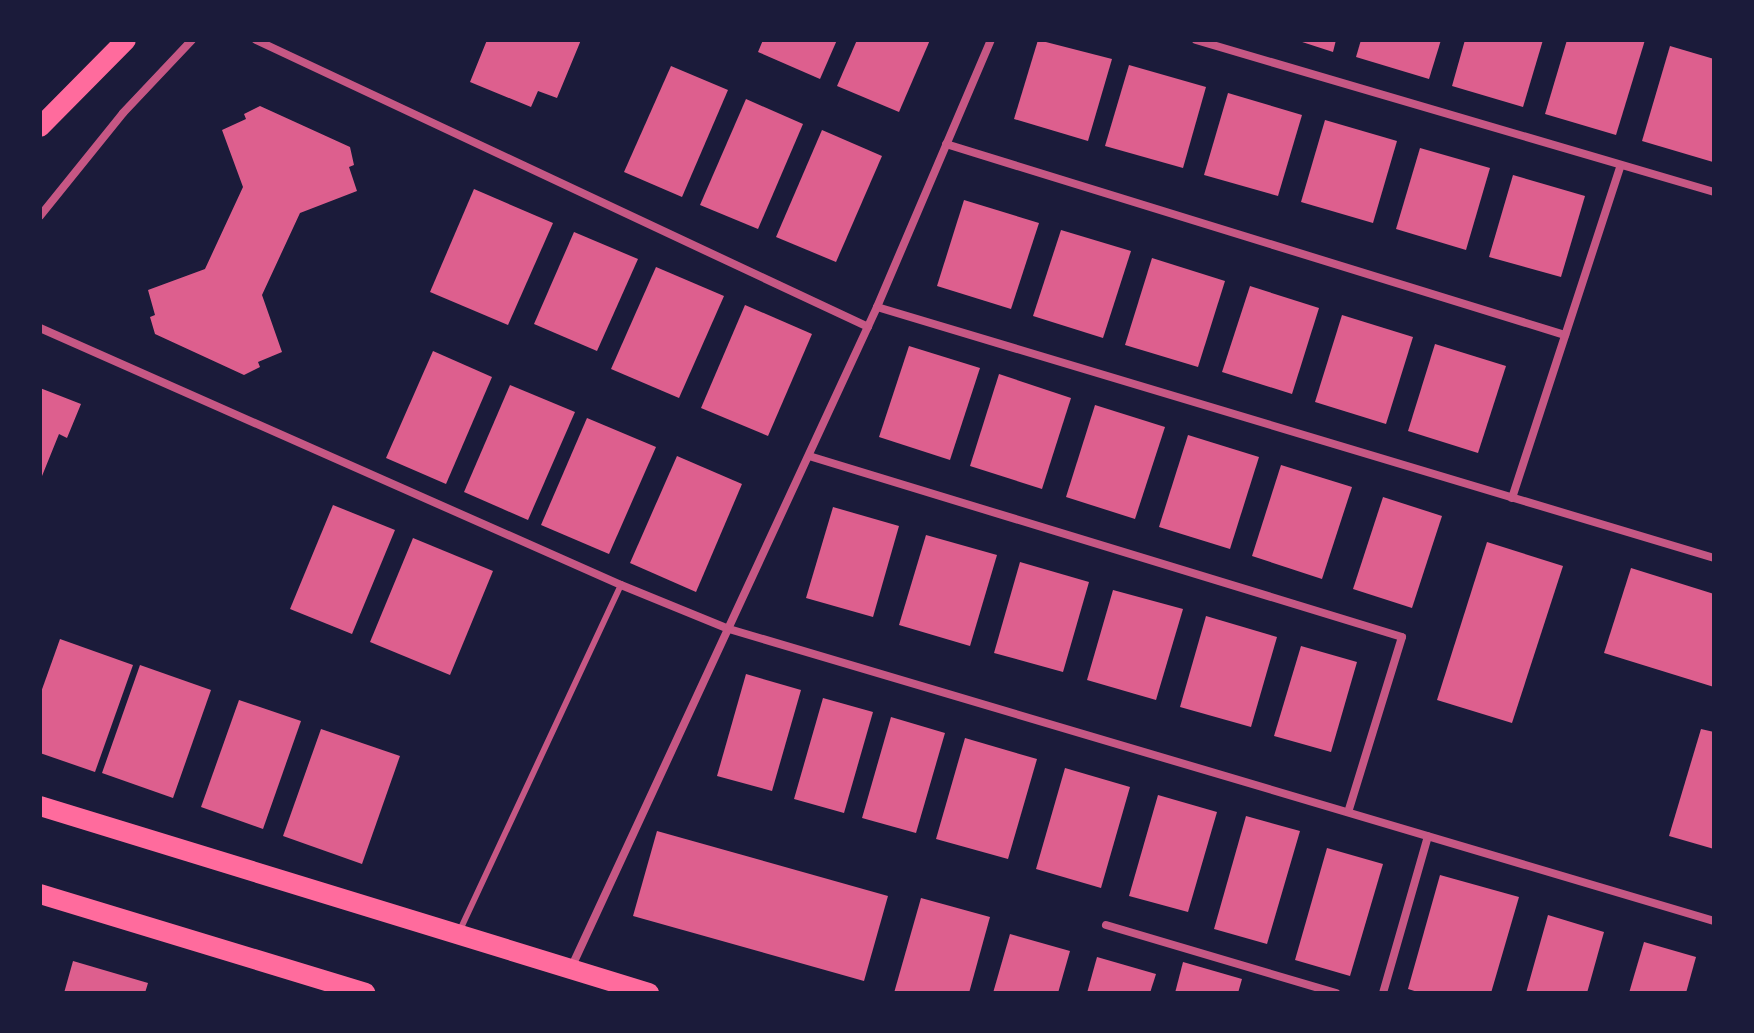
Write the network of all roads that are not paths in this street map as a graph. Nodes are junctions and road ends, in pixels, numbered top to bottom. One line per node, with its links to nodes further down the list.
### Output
1 (126, 40): 6 (main road)
2 (192, 40): 10 (street)
3 (256, 40): 12 (street)
4 (991, 40): 7 (street)
5 (1196, 40): 8 (street)
6 (40, 127)
7 (946, 144): 11 (street); 14 (street)
8 (1621, 165): 9 (street); 14 (street)
9 (1714, 192)
10 (40, 216)
11 (877, 307): 12 (street); 16 (street)
12 (868, 327): 15 (street)
13 (40, 328): 18 (street)
14 (1565, 335): 16 (street)
15 (809, 456): 19 (street); 21 (street)
16 (1512, 498): 17 (street)
17 (1714, 558)
18 (621, 585): 19 (street); 26 (lane)
19 (729, 629): 21 (street); 27 (street)
20 (40, 806): 26 (main road)
21 (1348, 812): 22 (street)
22 (1428, 836): 24 (street); 31 (street)
23 (40, 894): 28 (main road)
24 (1714, 921)
25 (1106, 925): 30 (street)
26 (457, 937): 27 (main road)
27 (570, 971): 29 (main road)
28 (365, 993)
29 (649, 993)
30 (1336, 993)
31 (1383, 993)

